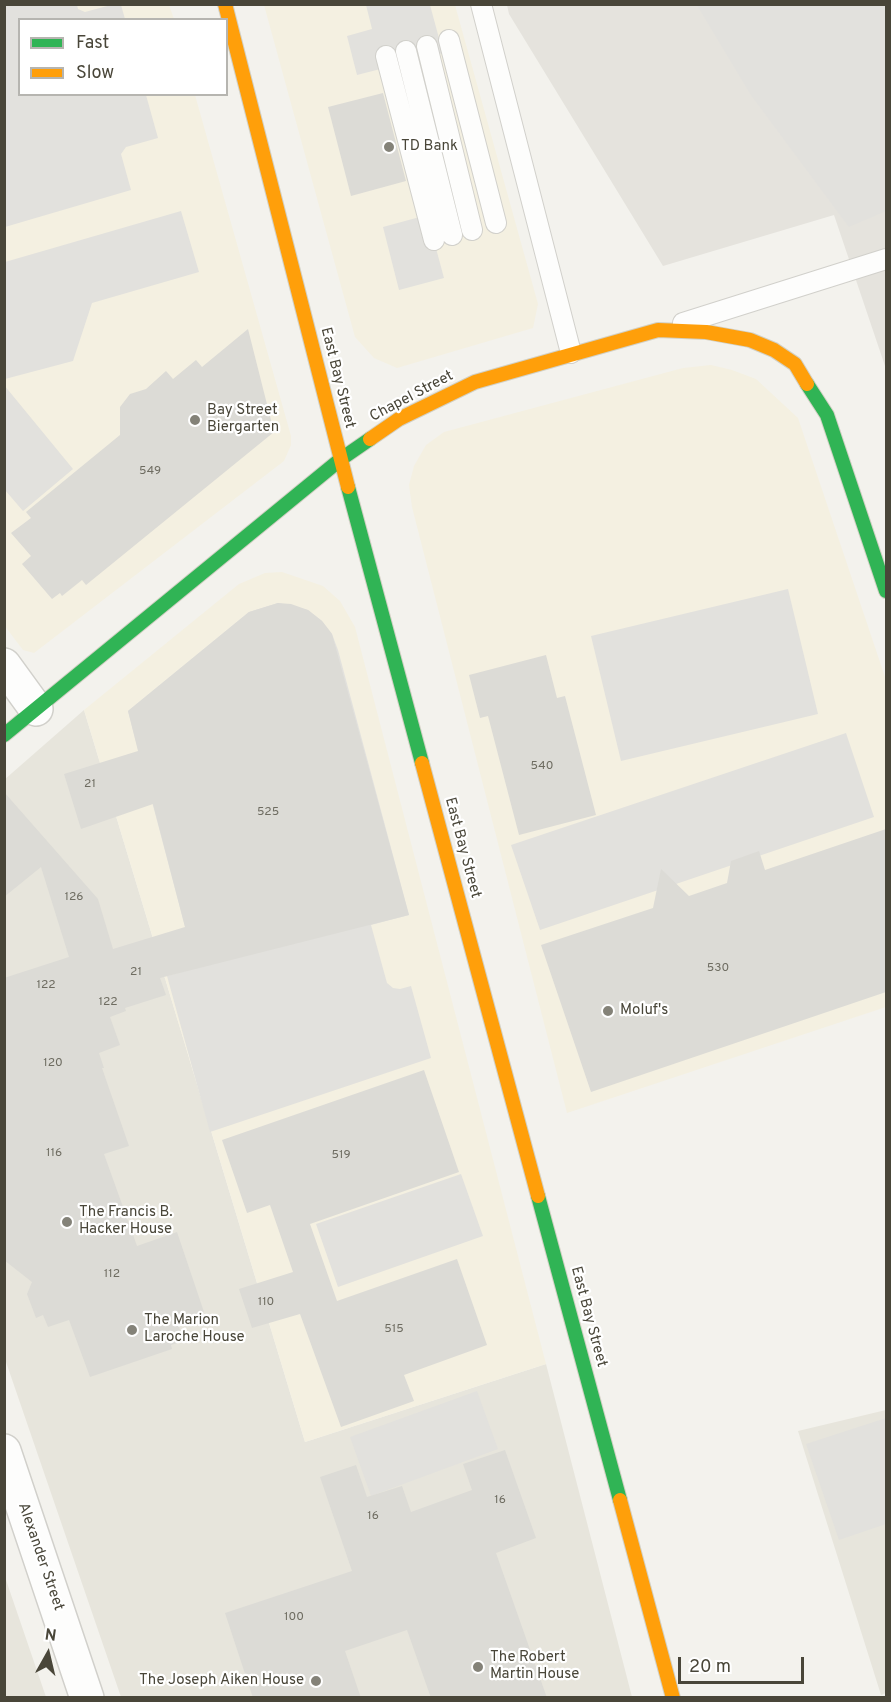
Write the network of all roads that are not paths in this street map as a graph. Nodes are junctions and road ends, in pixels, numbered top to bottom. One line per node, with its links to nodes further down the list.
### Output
1 (225, 4): 12 (main road, East Bay Street)
2 (481, 4): 11 (lane)
3 (449, 40): 7 (lane)
4 (427, 46): 8 (lane)
5 (406, 51): 6 (lane)
6 (386, 56)
7 (496, 223)
8 (472, 230)
9 (886, 259): 10 (lane)
10 (658, 330): 11 (main road, Chapel Street); 13 (main road, Chapel Street)
11 (572, 353): 12 (main road, Chapel Street)
12 (340, 459): 15 (main road, Chapel Street); 19 (main road, East Bay Street)
13 (886, 591)
14 (4, 665): 15 (street)
15 (36, 709): 16 (main road, Chapel Street)
16 (4, 735)
17 (4, 1451): 18 (street, Alexander Street)
18 (87, 1698)
19 (674, 1698)

